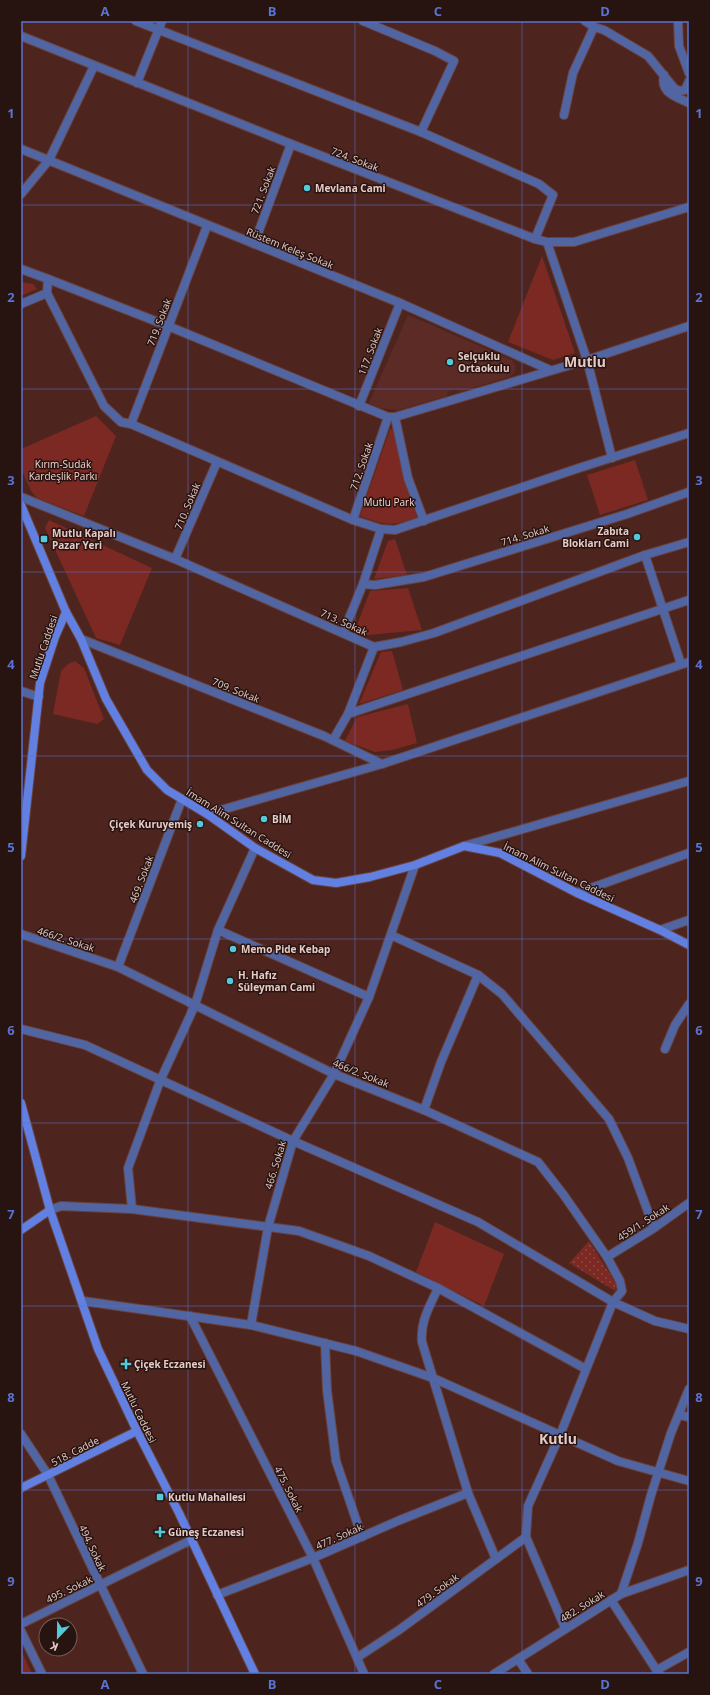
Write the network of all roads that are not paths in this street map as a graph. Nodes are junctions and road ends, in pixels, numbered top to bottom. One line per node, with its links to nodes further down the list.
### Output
1 (136, 21): 7 (street)
2 (162, 21): 7 (street)
3 (363, 21): 16 (street)
4 (585, 21): 6 (street)
5 (678, 21): 10 (street)
6 (594, 27): 11 (street); 15 (street)
7 (158, 30): 13 (street); 16 (street)
8 (21, 36): 9 (street, 724. Sokak)
9 (94, 66): 13 (street, 724. Sokak); 19 (street)
10 (689, 73)
11 (664, 75): 12 (street); 14 (street)
12 (689, 81)
13 (137, 82): 17 (street, 724. Sokak)
14 (689, 103)
15 (564, 115)
16 (421, 132): 23 (street)
17 (291, 144): 23 (street, 724. Sokak); 25 (street, 721. Sokak)
18 (21, 149): 19 (street, Rüstem Keleş Sokak)
19 (50, 160): 20 (street); 22 (street, Rüstem Keleş Sokak)
20 (21, 194)
21 (689, 207): 24 (street, 724. Sokak)
22 (207, 226): 25 (street, Rüstem Keleş Sokak); 31 (street, 719. Sokak)
23 (535, 239): 24 (street, 724. Sokak)
24 (547, 242): 33 (street)
25 (254, 244): 30 (street, Rüstem Keleş Sokak)
26 (21, 268): 27 (street)
27 (48, 279): 28 (street); 31 (street)
28 (47, 293): 29 (street); 37 (street)
29 (21, 304)
30 (400, 304): 34 (street, Rüstem Keleş Sokak); 35 (street, 117. Sokak)
31 (168, 326): 35 (street); 37 (street, 719. Sokak)
32 (689, 326): 33 (street)
33 (587, 360): 34 (street); 39 (street)
34 (550, 370): 36 (street)
35 (359, 406): 36 (street)
36 (392, 417): 44 (street, 712. Sokak); 45 (street)
37 (130, 424): 40 (street)
38 (689, 433): 39 (street)
39 (612, 458): 45 (street)
40 (217, 462): 44 (street); 49 (street, 710. Sokak)
41 (689, 492): 50 (street, 714. Sokak)
42 (21, 497): 49 (street, 713. Sokak)
43 (21, 505): 53 (street, İmam Alim Sultan Caddesi)
44 (353, 520): 46 (street)
45 (424, 521): 46 (street)
46 (381, 529): 50 (street)
47 (689, 542): 48 (street, 713. Sokak)
48 (645, 555): 52 (street); 56 (street, 713. Sokak)
49 (175, 559): 54 (street, 713. Sokak)
50 (363, 584): 54 (street)
51 (689, 600): 52 (street)
52 (663, 608): 57 (street); 60 (street)
53 (66, 612): 55 (street, İmam Alim Sultan Caddesi); 59 (street, Mutlu Caddesi)
54 (343, 633): 56 (street, 713. Sokak)
55 (81, 639): 61 (street, 709. Sokak); 64 (street, İmam Alim Sultan Caddesi)
56 (374, 646): 60 (street)
57 (685, 663): 62 (street)
58 (21, 691): 59 (street)
59 (39, 697): 69 (street, Mutlu Caddesi)
60 (348, 714): 61 (street)
61 (333, 740): 62 (street, 709. Sokak)
62 (382, 764): 65 (street)
63 (689, 781): 66 (street)
64 (182, 799): 65 (street, İmam Alim Sultan Caddesi); 78 (street, 469. Sokak)
65 (208, 814): 67 (street, İmam Alim Sultan Caddesi)
66 (464, 846): 70 (street, İmam Alim Sultan Caddesi); 71 (street, İmam Alim Sultan Caddesi)
67 (255, 848): 70 (street, İmam Alim Sultan Caddesi); 73 (street)
68 (689, 853): 71 (street)
69 (21, 856)
70 (415, 865): 76 (street, 466. Sokak)
71 (577, 893): 74 (street, İmam Alim Sultan Caddesi)
72 (689, 920): 74 (street)
73 (218, 930): 80 (street); 82 (street)
74 (660, 930): 77 (street, İmam Alim Sultan Caddesi)
75 (21, 934): 78 (street, 466/2. Sokak)
76 (391, 935): 79 (street); 80 (street, 466. Sokak)
77 (689, 945)
78 (118, 967): 82 (street, 466/2. Sokak)
79 (478, 975): 88 (street); 94 (street)
80 (369, 997): 85 (street, 466. Sokak)
81 (689, 1004): 84 (street)
82 (194, 1005): 85 (street, 466/2. Sokak); 86 (street)
83 (21, 1028): 86 (street)
84 (665, 1049)
85 (334, 1074): 88 (street, 466/2. Sokak); 89 (street, 466. Sokak)
86 (160, 1081): 89 (street); 91 (street)
87 (21, 1104): 92 (street, Mutlu Caddesi)
88 (424, 1110): 96 (street, 466/2. Sokak)
89 (293, 1141): 93 (street, 466. Sokak); 99 (street)
90 (689, 1202): 94 (street, 459/1. Sokak)
91 (132, 1209): 92 (street); 93 (street)
92 (50, 1210): 95 (street); 98 (street, Mutlu Caddesi)
93 (268, 1227): 97 (street); 101 (street, 466. Sokak)
94 (654, 1228): 96 (street, 459/1. Sokak)
95 (21, 1230)
96 (606, 1257): 99 (street, 466/2. Sokak)
97 (438, 1288): 104 (street); 105 (street)
98 (82, 1301): 100 (street); 109 (street, Mutlu Caddesi)
99 (613, 1302): 102 (street); 104 (street)
100 (190, 1316): 101 (street); 120 (street, 475. Sokak)
101 (251, 1325): 103 (street)
102 (689, 1329)
103 (325, 1343): 105 (street); 117 (street)
104 (586, 1369): 111 (street)
105 (433, 1378): 111 (street); 116 (street)
106 (689, 1388): 107 (street)
107 (679, 1415): 108 (street); 112 (street)
108 (689, 1417)
109 (136, 1431): 113 (street, 518. Cadde); 119 (street, Mutlu Caddesi)
110 (21, 1434): 113 (street, 494. Sokak)
111 (560, 1435): 112 (street); 118 (street)
112 (659, 1472): 114 (street); 124 (street)
113 (48, 1475): 115 (street, 518. Cadde); 123 (street, 494. Sokak)
114 (689, 1480)
115 (21, 1488)
116 (468, 1493): 117 (street, 477. Sokak); 121 (street)
117 (362, 1537): 120 (street, 477. Sokak)
118 (526, 1537): 121 (street, 479. Sokak); 128 (street)
119 (191, 1540): 123 (street, 495. Sokak); 125 (street, Mutlu Caddesi)
120 (313, 1558): 125 (street, 477. Sokak); 131 (street, 475. Sokak)
121 (496, 1559): 131 (street, 479. Sokak)
122 (689, 1570): 124 (street, 482. Sokak)
123 (100, 1585): 127 (street, 495. Sokak); 135 (street, 494. Sokak)
124 (621, 1594): 126 (street, 482. Sokak)
125 (217, 1595): 136 (street, Mutlu Caddesi)
126 (611, 1600): 128 (street, 482. Sokak); 133 (street)
127 (21, 1624)
128 (565, 1628): 132 (street, 482. Sokak)
129 (21, 1631): 134 (street)
130 (689, 1652): 133 (street)
131 (358, 1657): 137 (street, 475. Sokak)
132 (518, 1659): 138 (street, 482. Sokak); 139 (street)
133 (658, 1672)
134 (42, 1674)
135 (144, 1674)
136 (254, 1674)
137 (364, 1674)
138 (494, 1674)
139 (528, 1674)

